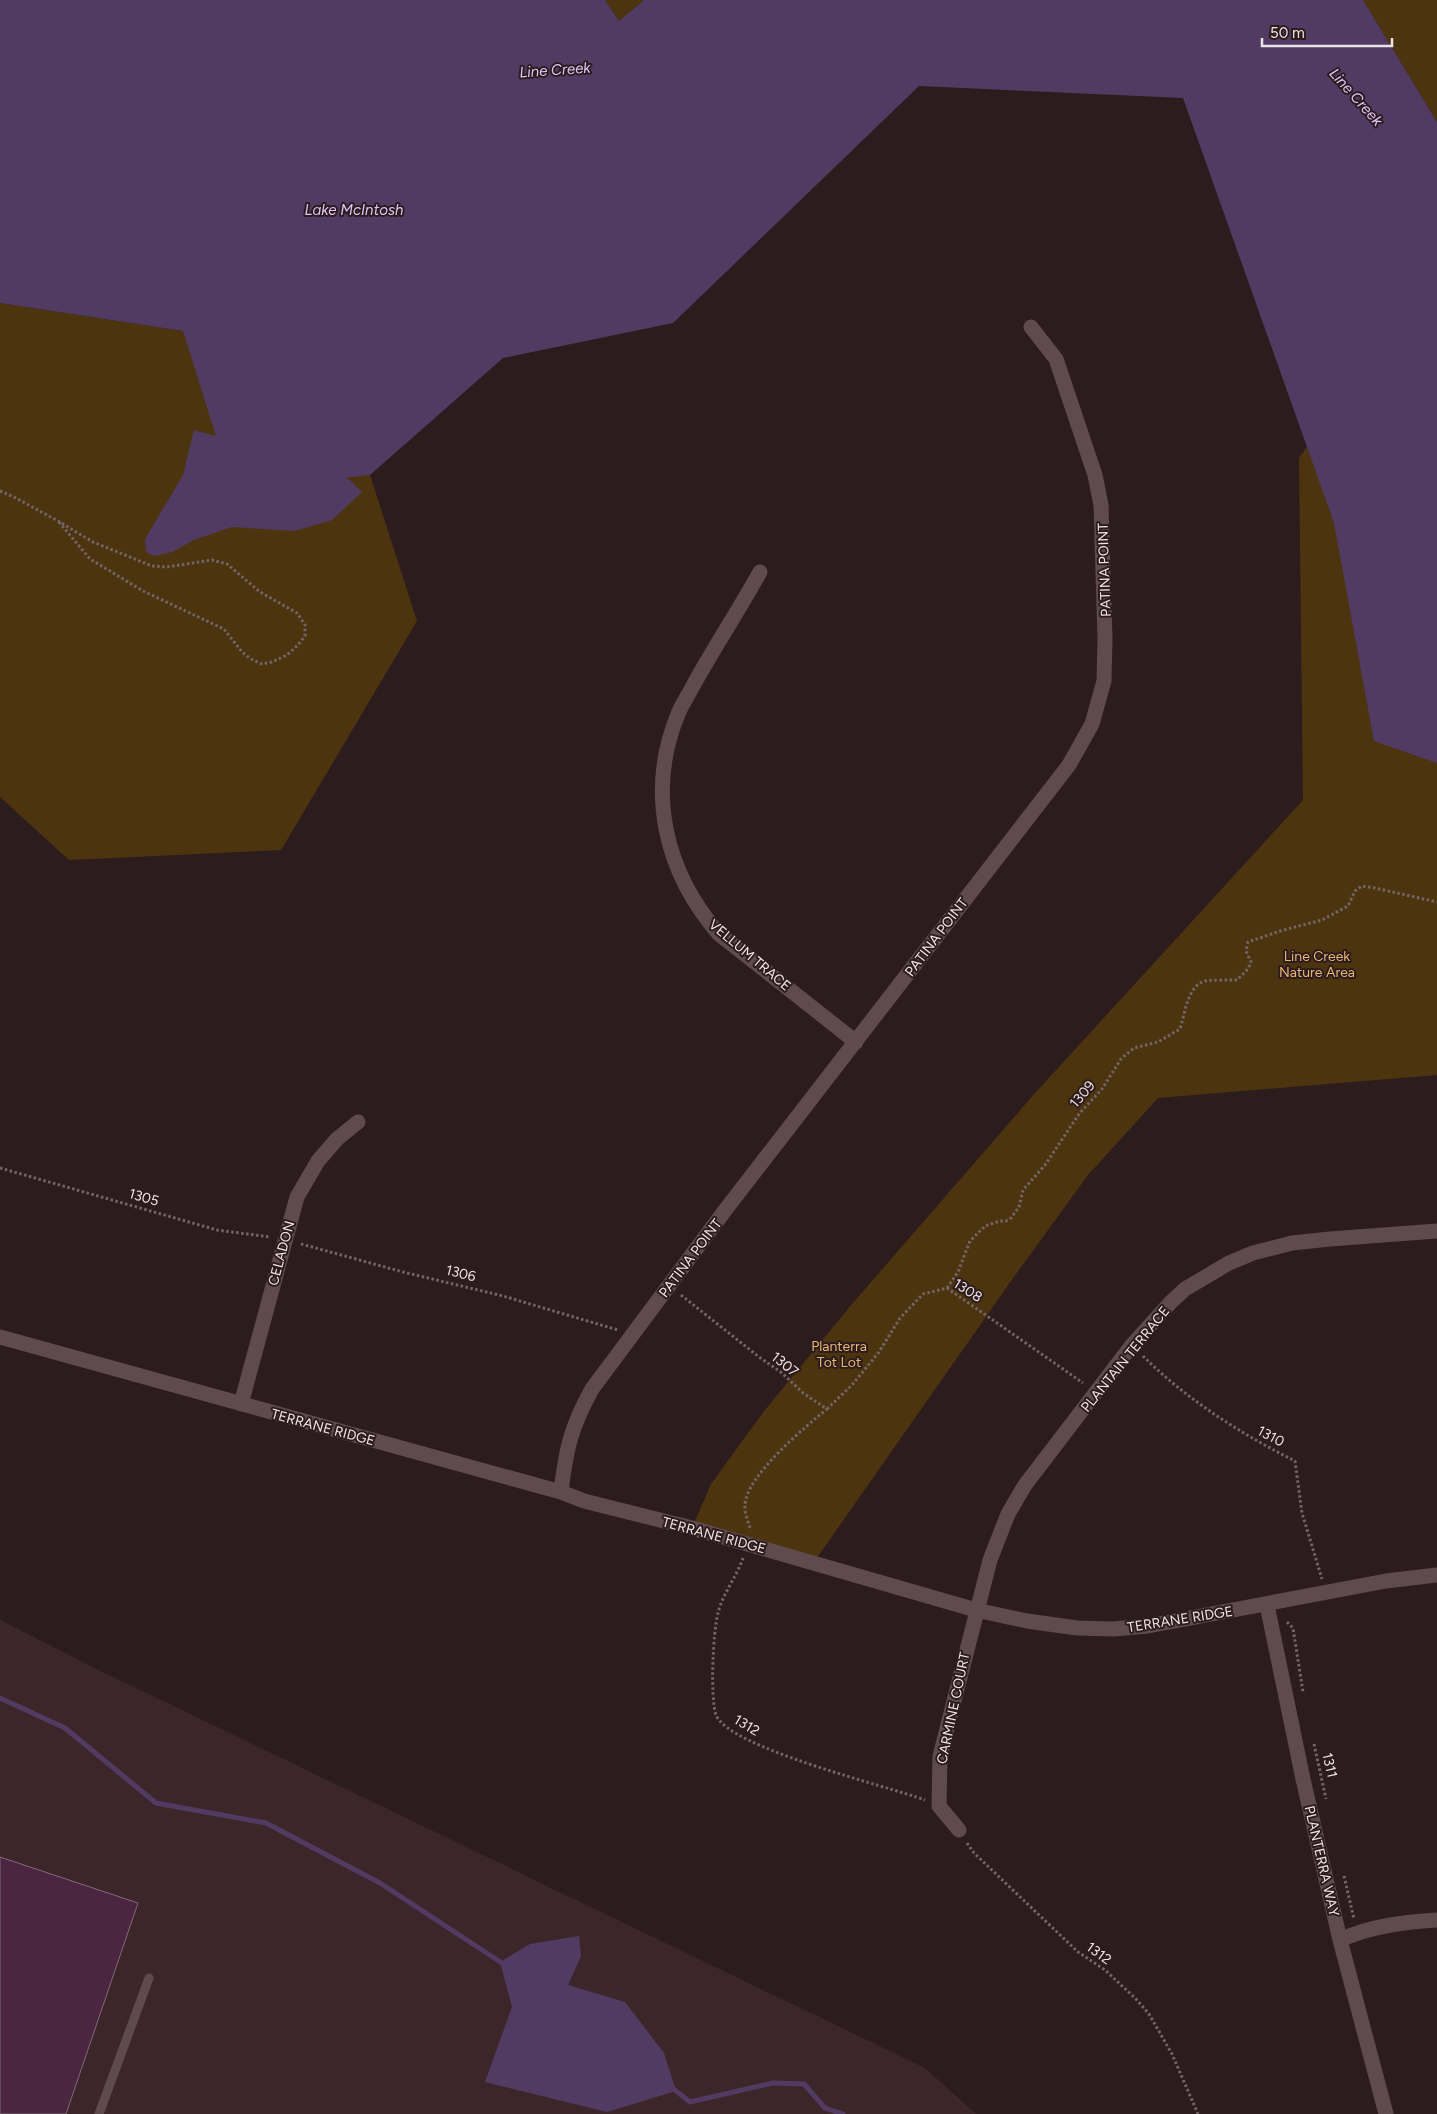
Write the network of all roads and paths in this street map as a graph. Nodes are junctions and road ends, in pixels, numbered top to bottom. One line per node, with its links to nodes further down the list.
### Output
1 (1031, 327): 6 (street, PATINA POINT)
2 (0, 491): 3 (path)
3 (58, 521): 3 (path)
4 (760, 572): 6 (street, VELLUM TRACE)
5 (1437, 902): 12 (path, 1309)
6 (856, 1042): 11 (street, PATINA POINT)
7 (358, 1122): 10 (street, CELADON)
8 (0, 1168): 10 (path, 1305)
9 (1437, 1231): 15 (street, PLANTAIN TERRACE)
10 (284, 1239): 13 (path, 1306); 17 (street, CELADON)
11 (669, 1285): 13 (street, PATINA POINT); 18 (path, 1307)
12 (946, 1288): 16 (path, 1308); 18 (path, 1308)
13 (630, 1336): 19 (street, PATINA POINT)
14 (0, 1337): 17 (street, TERRANE RIDGE)
15 (1132, 1345): 16 (street, PLANTAIN TERRACE); 22 (path, 1310)
16 (1097, 1392): 23 (street, PLANTAIN TERRACE)
17 (241, 1404): 19 (street, TERRANE RIDGE)
18 (827, 1409): 20 (path)
19 (561, 1492): 20 (street, TERRANE RIDGE)
20 (748, 1544): 23 (street, TERRANE RIDGE); 28 (path, 1312)
21 (1437, 1576): 22 (street, TERRANE RIDGE)
22 (1324, 1592): 24 (street, TERRANE RIDGE)
23 (976, 1610): 24 (street, TERRANE RIDGE); 28 (street, CARMINE COURT)
24 (1269, 1611): 25 (path); 33 (street, PLANTERRA WAY)
25 (1304, 1697)
26 (1313, 1739): 27 (path, 1311)
27 (1326, 1802)
28 (939, 1806): 29 (street)
29 (959, 1830): 36 (path, 1312)
30 (1341, 1867): 32 (path)
31 (1437, 1920): 32 (street)
32 (1358, 1932): 33 (street)
33 (1340, 1940): 37 (street, PLANTERRA WAY)
34 (149, 1978): 35 (lane)
35 (99, 2114)
36 (1198, 2114)
37 (1386, 2114)

